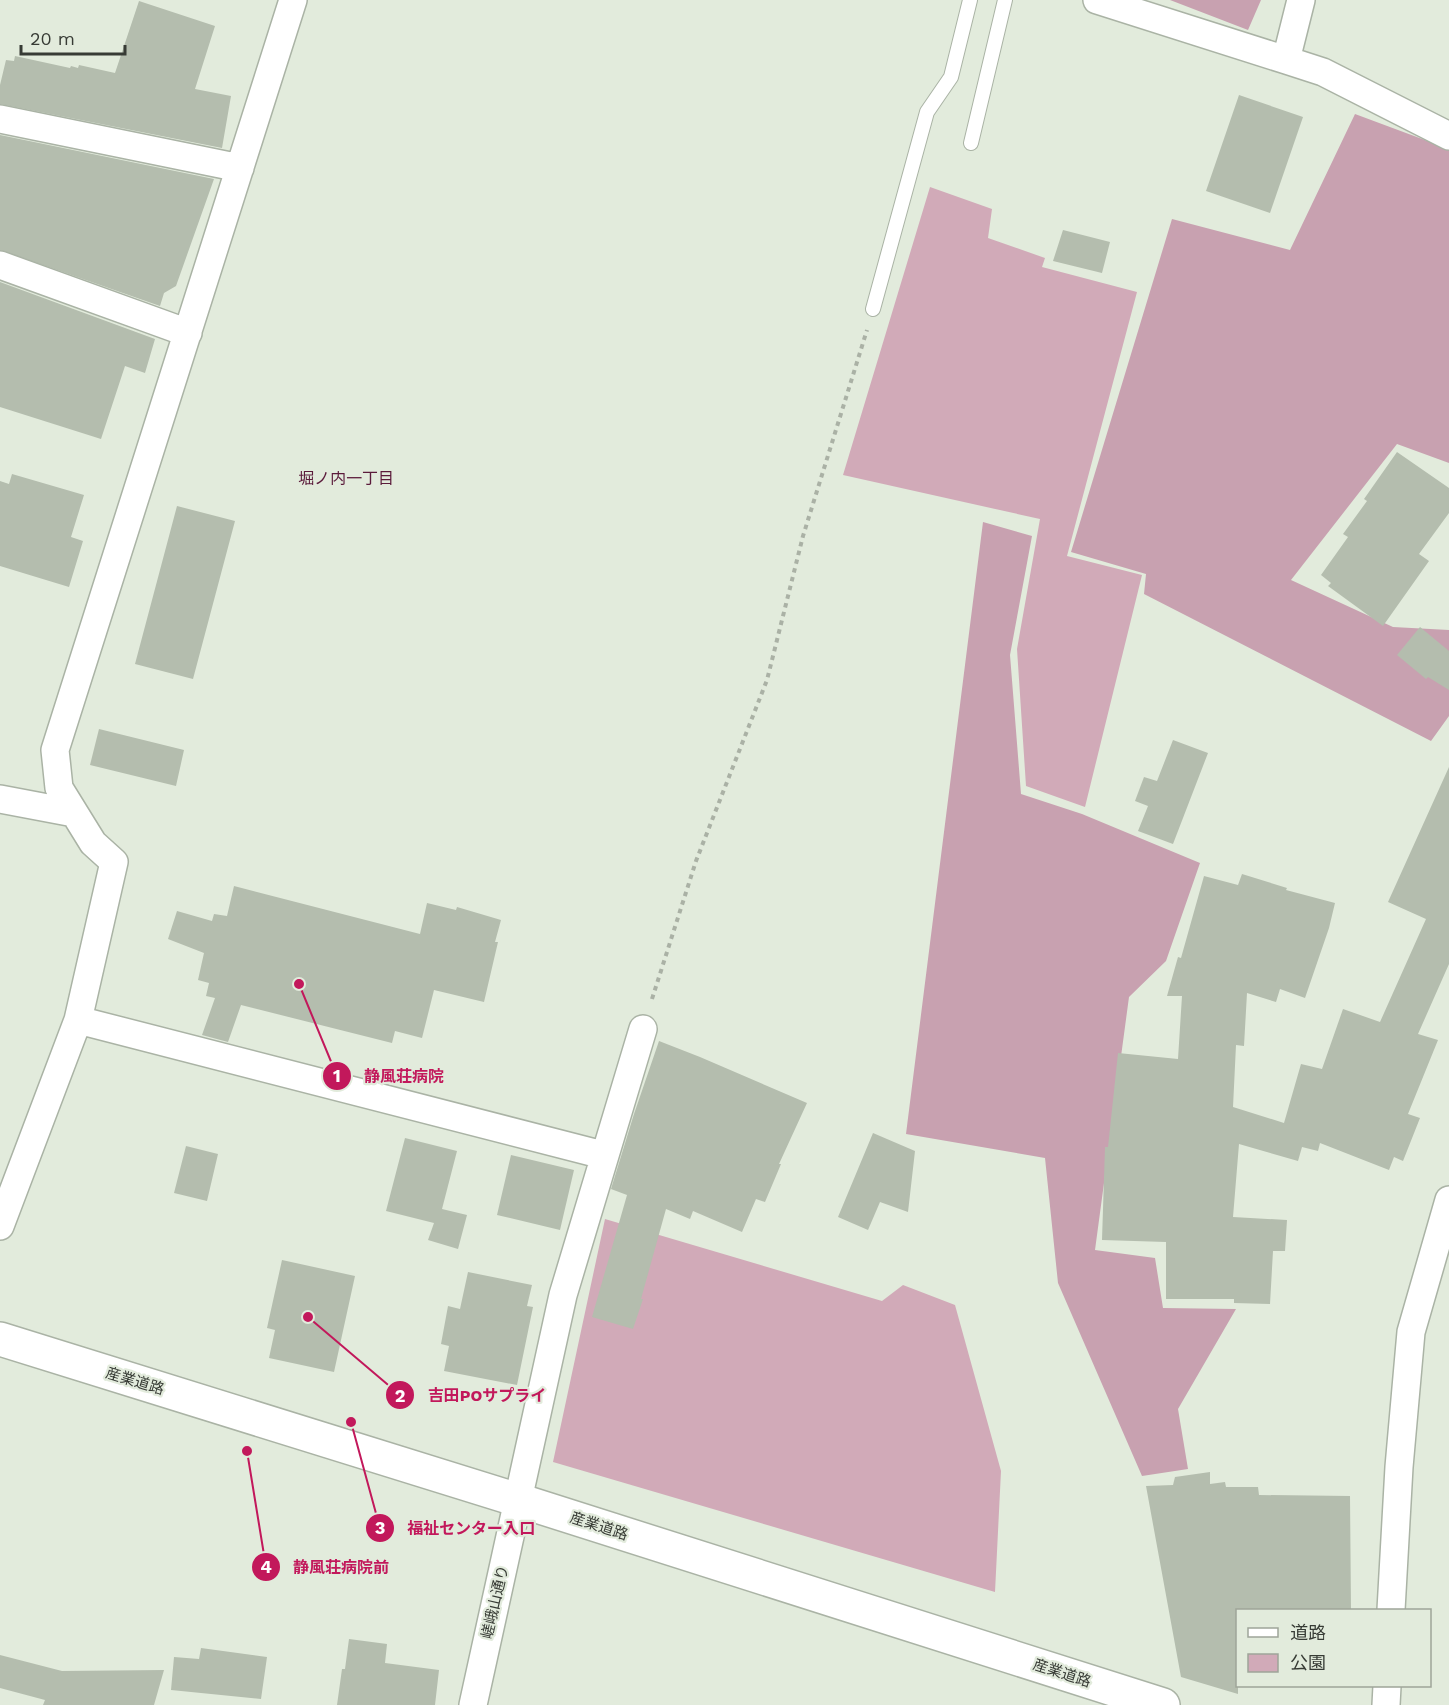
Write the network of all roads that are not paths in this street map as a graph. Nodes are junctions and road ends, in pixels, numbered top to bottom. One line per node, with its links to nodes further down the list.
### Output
1 (293, 0): 10 (street)
2 (970, 0): 12 (lane)
3 (1005, 0): 9 (lane)
4 (1097, 0): 6 (street)
5 (1301, 0): 6 (street)
6 (1286, 60): 8 (street)
7 (0, 118): 10 (street)
8 (1449, 136)
9 (971, 143)
10 (240, 168): 13 (street)
11 (0, 265): 13 (street)
12 (873, 309)
13 (188, 333): 15 (street)
14 (0, 799): 15 (street)
15 (74, 813): 16 (street)
16 (78, 1020): 18 (street); 20 (street)
17 (643, 1029): 18 (street, 嵯峨山通り)
18 (603, 1155): 22 (street, 嵯峨山通り)
19 (1449, 1200): 23 (street)
20 (0, 1226)
21 (0, 1339): 22 (street, 産業道路)
22 (518, 1500): 25 (street, 嵯峨山通り); 26 (street, 産業道路)
23 (1391, 1609)
24 (1387, 1687): 27 (street)
25 (473, 1705)
26 (1162, 1705)
27 (1386, 1705)

